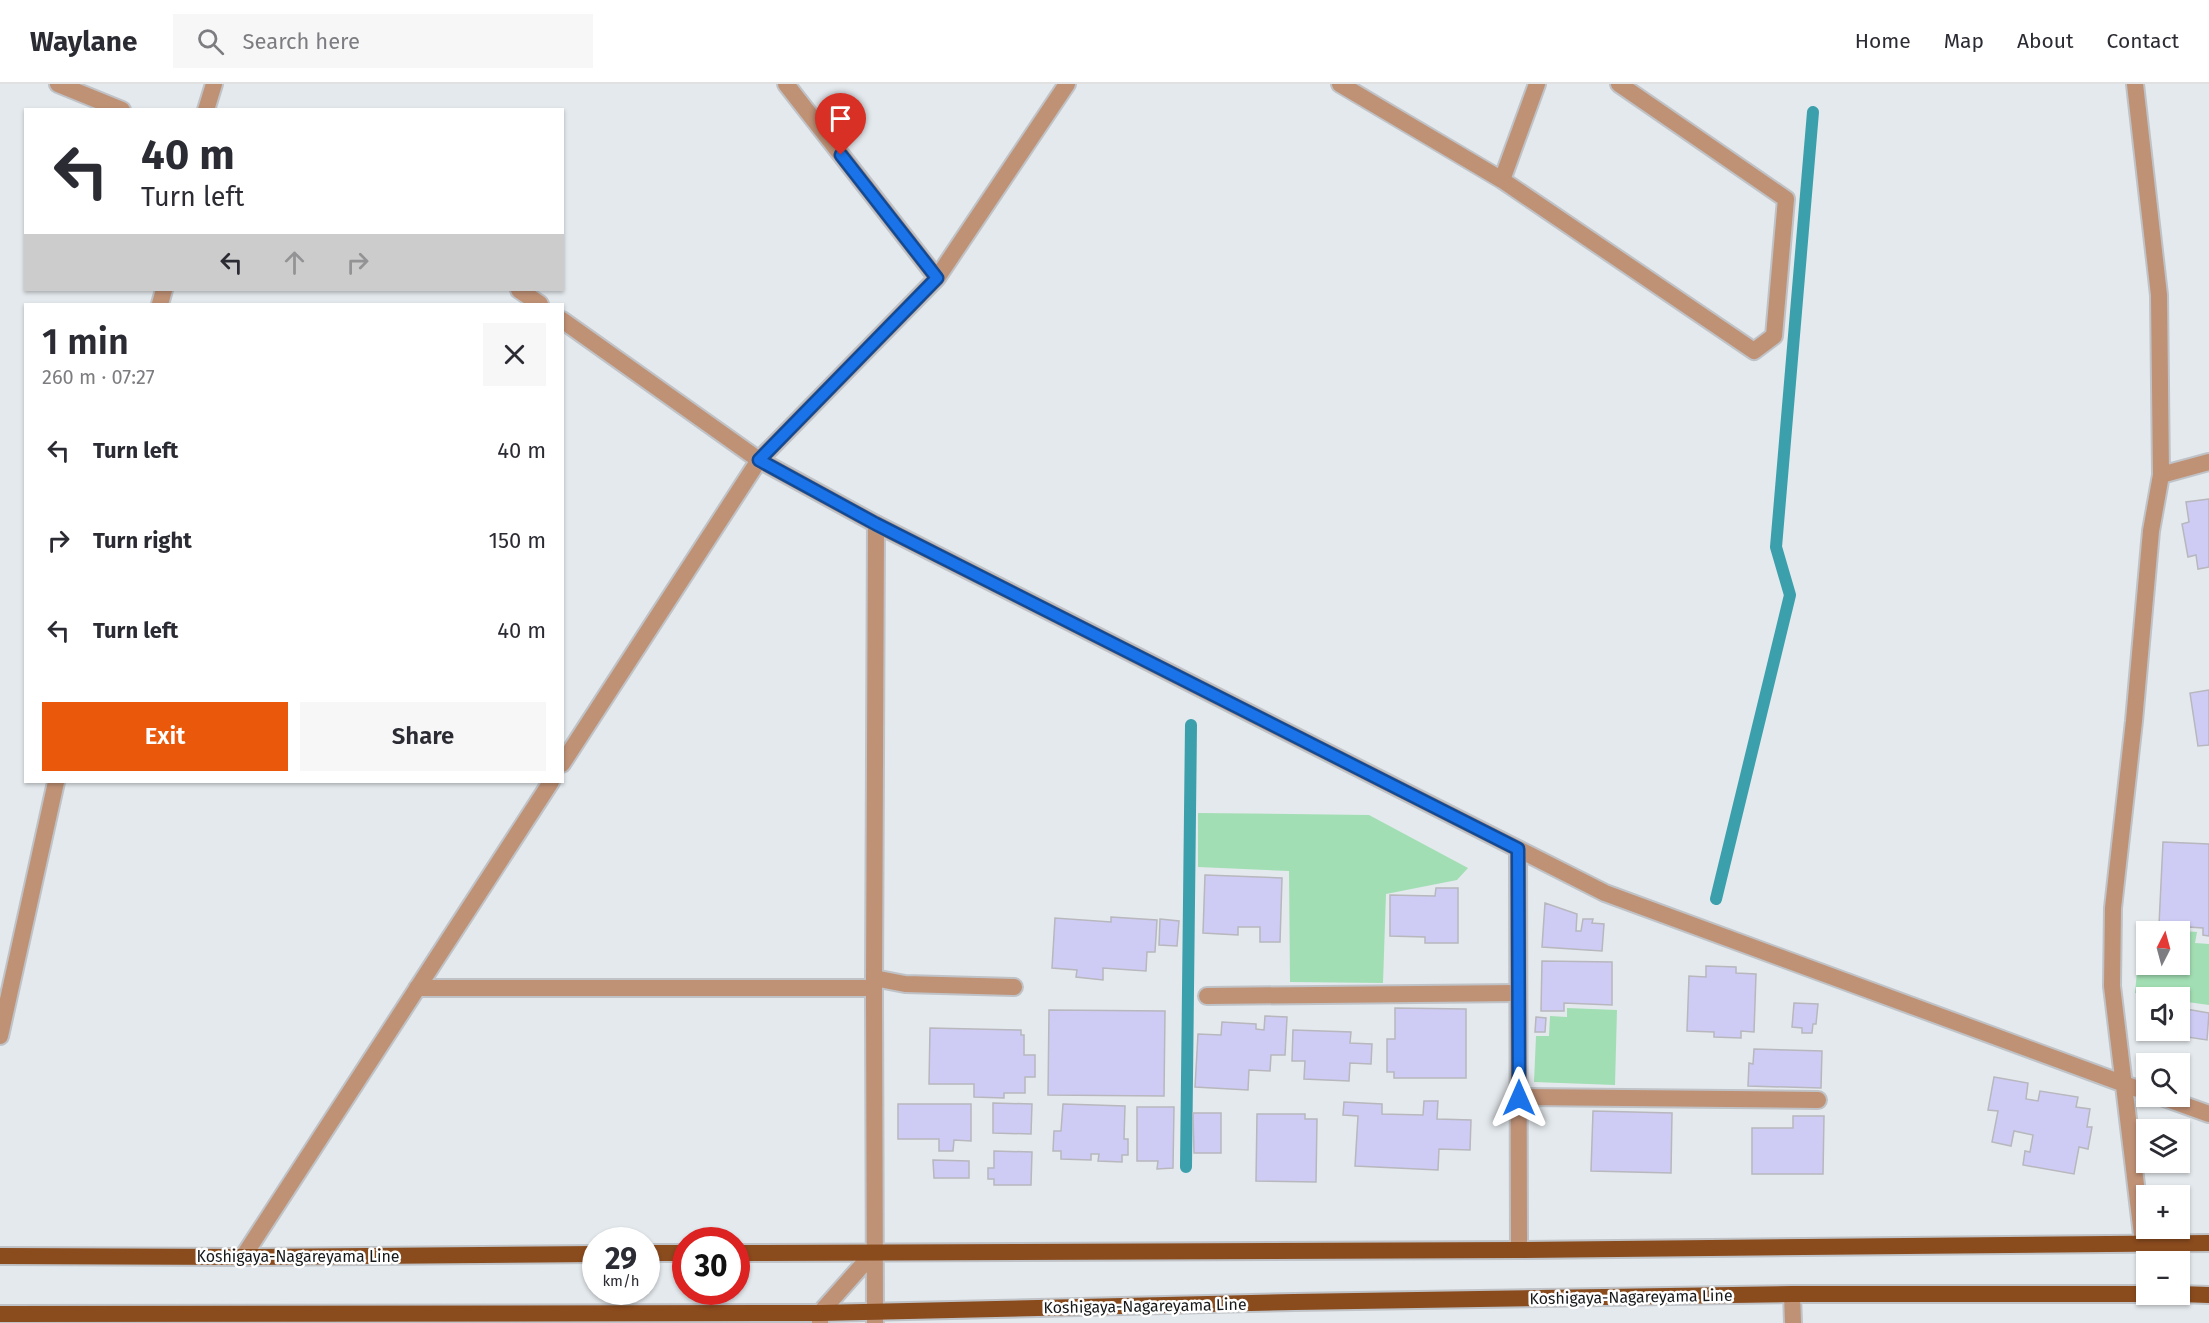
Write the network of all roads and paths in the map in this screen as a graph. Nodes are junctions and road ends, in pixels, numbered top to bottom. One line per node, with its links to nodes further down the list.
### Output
1 (58, 84): 9 (street)
2 (214, 84): 10 (street)
3 (786, 84): 12 (street)
4 (1067, 84): 12 (street)
5 (1340, 84): 11 (street)
6 (1537, 84): 11 (street)
7 (1619, 84): 11 (street)
8 (2135, 84): 18 (street)
9 (117, 108)
10 (207, 108)
11 (1502, 180)
12 (937, 278): 16 (street)
13 (520, 291): 14 (street)
14 (538, 303)
15 (564, 321): 16 (street)
16 (759, 460): 19 (street); 20 (street)
17 (2209, 462): 18 (street)
18 (2161, 475): 30 (street)
19 (876, 524): 23 (street); 24 (street)
20 (564, 761)
21 (56, 783): 29 (street)
22 (550, 783): 26 (street)
23 (1518, 849): 27 (street); 30 (street)
24 (874, 983): 25 (street); 26 (street); 39 (street)
25 (1014, 987)
26 (417, 988): 43 (street)
27 (1518, 993): 28 (street); 32 (street)
28 (1207, 996)
29 (0, 1036)
30 (2124, 1084): 31 (street); 36 (street)
31 (2136, 1088)
32 (1519, 1098): 33 (street); 38 (street)
33 (1818, 1100)
34 (2189, 1107): 35 (street)
35 (2209, 1114)
36 (2143, 1243): 37 (main road); 38 (main road)
37 (2209, 1243)
38 (1519, 1250): 39 (main road)
39 (874, 1252): 40 (main road); 49 (street); 50 (street)
40 (750, 1253)
41 (582, 1254): 43 (main road, Koshigaya-Nagareyama Line)
42 (0, 1256): 43 (main road, Koshigaya-Nagareyama Line)
43 (243, 1257)
44 (1792, 1294): 45 (main road, Koshigaya-Nagareyama Line); 50 (main road, Koshigaya-Nagareyama Line); 51 (street)
45 (2136, 1294)
46 (2190, 1294): 47 (main road)
47 (2209, 1294)
48 (0, 1314): 49 (main road, Koshigaya-Nagareyama Line)
49 (820, 1318): 50 (main road, Koshigaya-Nagareyama Line)
50 (875, 1318)
51 (1793, 1323)

